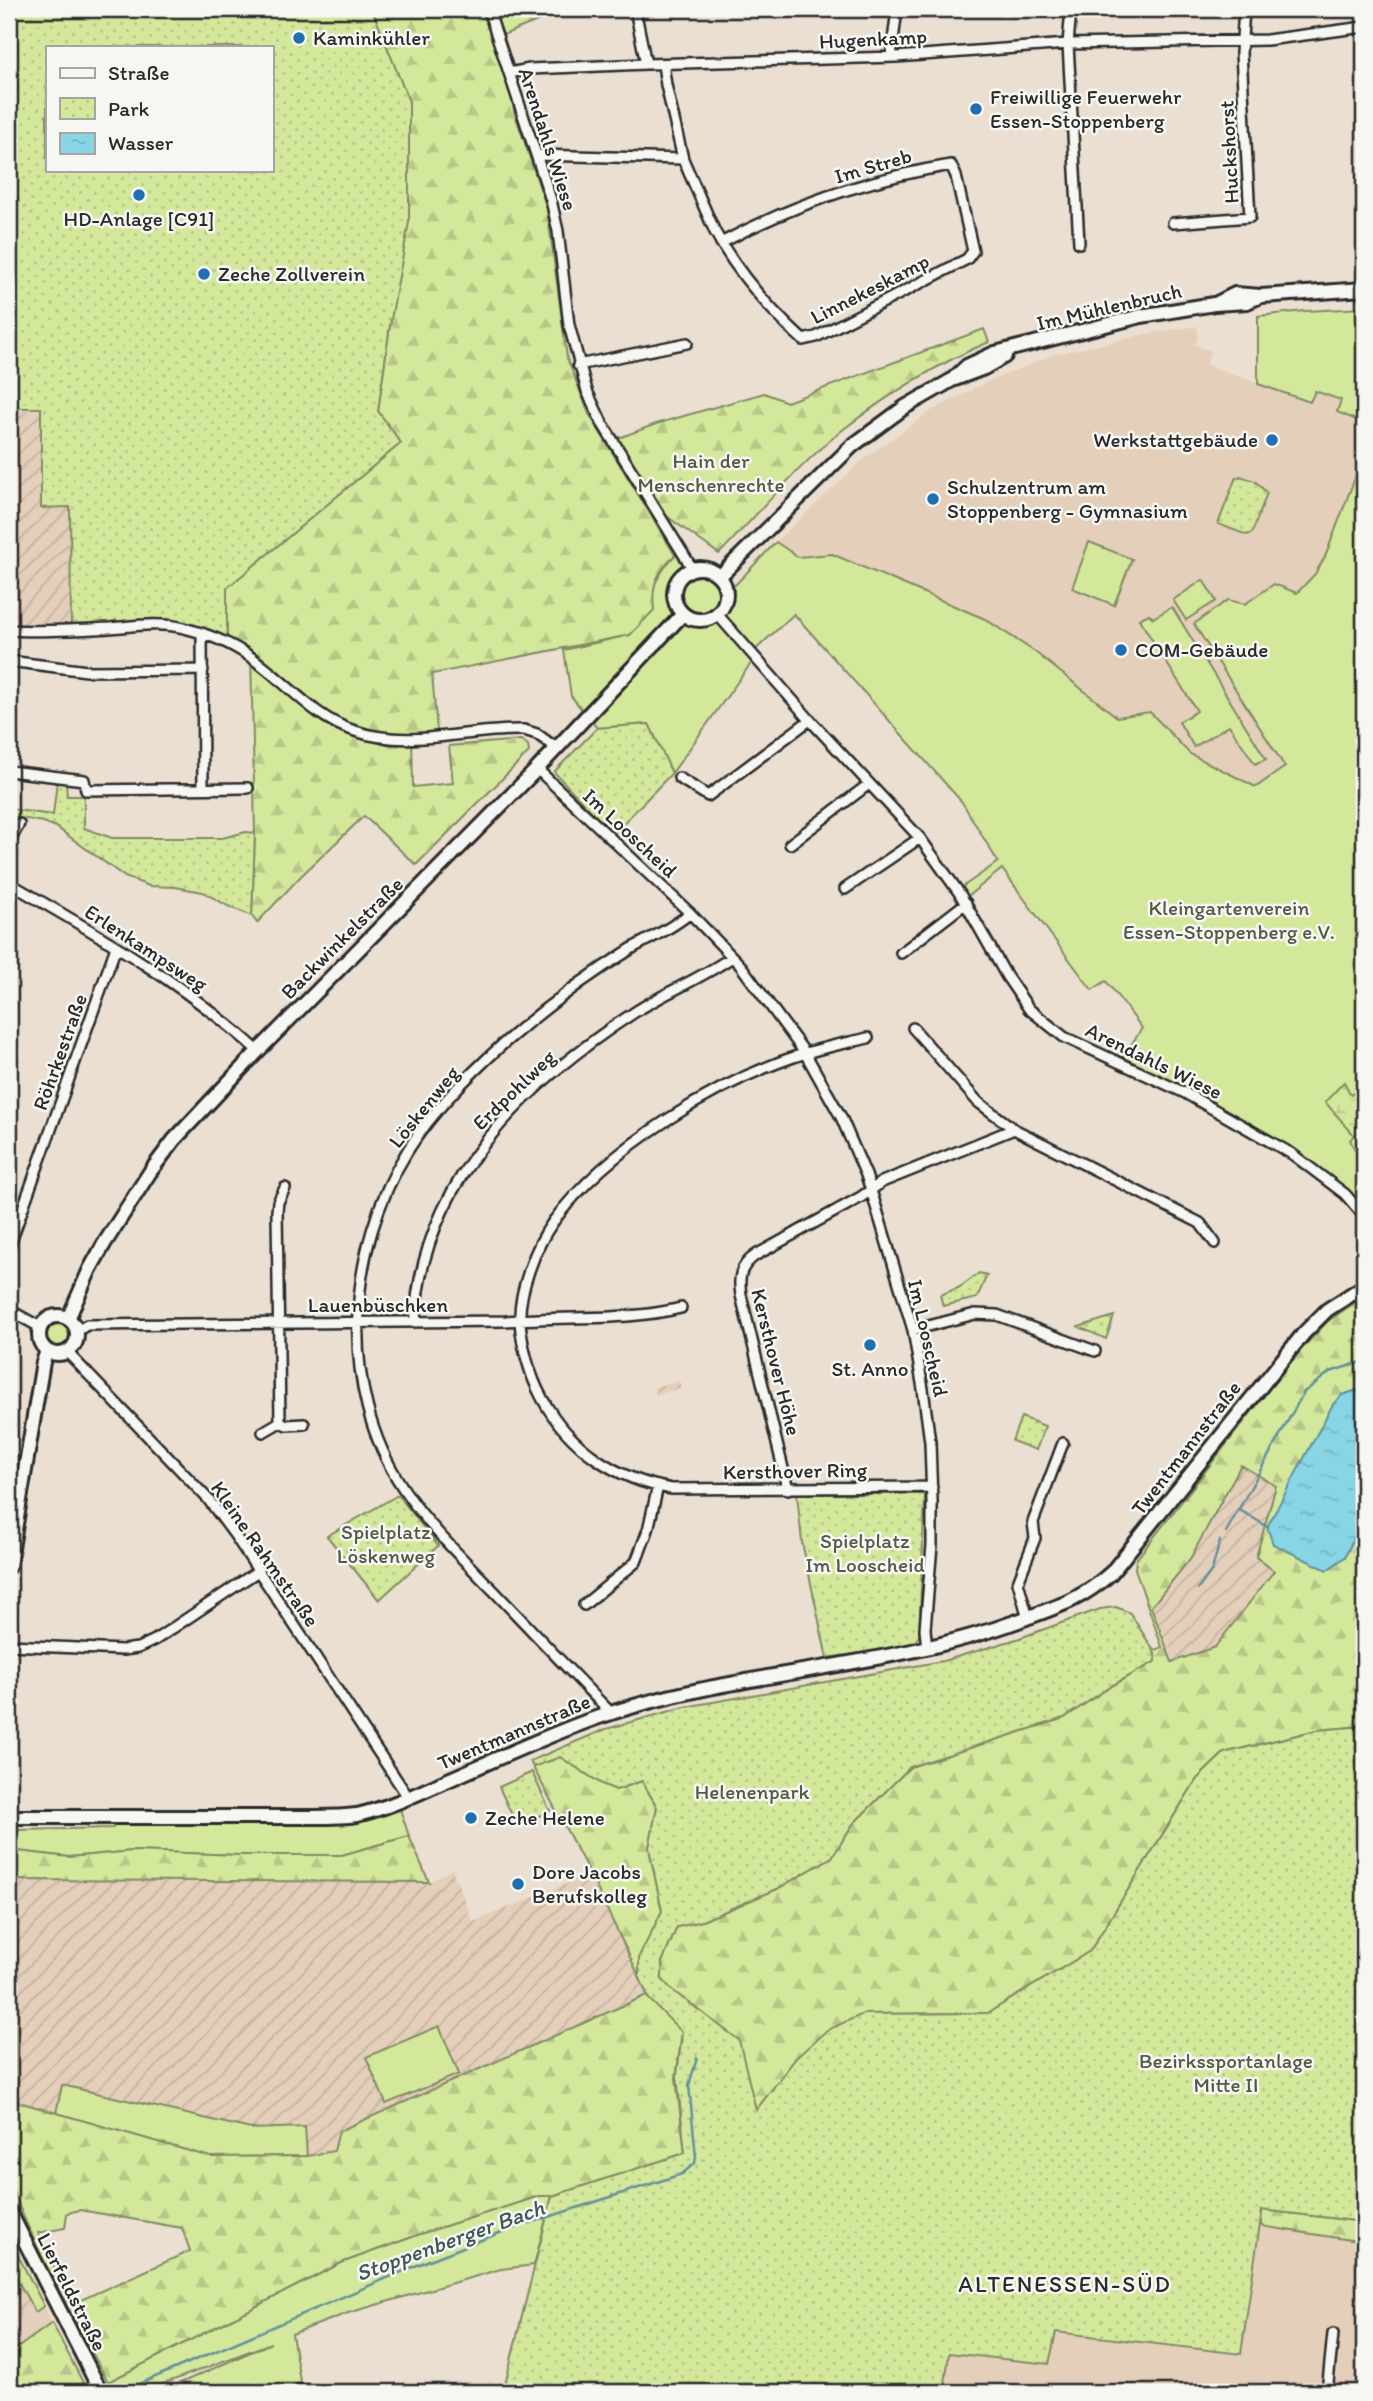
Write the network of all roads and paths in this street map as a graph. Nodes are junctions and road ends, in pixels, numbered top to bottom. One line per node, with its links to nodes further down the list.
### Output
1 (488, 9): 12 (street, Arendahls Wiese)
2 (635, 9): 10 (street)
3 (897, 9): 9 (street)
4 (1071, 9): 8 (street)
5 (1244, 9): 7 (street, Huckshorst)
6 (1364, 27): 7 (street, Hugenkamp)
7 (1242, 41): 8 (street, Hugenkamp); 15 (street, Huckshorst)
8 (1068, 44): 9 (street, Hugenkamp); 17 (street)
9 (891, 57): 11 (street, Hugenkamp)
10 (646, 64): 11 (street, Hugenkamp); 12 (street, Hugenkamp)
11 (663, 64): 14 (street, Linnekeskamp)
12 (509, 73): 13 (street, Arendahls Wiese)
13 (537, 155): 14 (street); 21 (street, Arendahls Wiese)
14 (683, 159): 16 (street, Linnekeskamp)
15 (1173, 223)
16 (721, 243): 18 (street, Linnekeskamp); 18 (street, Im Streb)
17 (1079, 243)
18 (971, 254)
19 (1364, 289): 23 (main road, Im Mühlenbruch)
20 (687, 343): 21 (street)
21 (578, 365): 22 (street, Arendahls Wiese)
22 (692, 568): 23 (main road); 24 (main road)
23 (720, 576): 25 (main road)
24 (683, 614): 25 (main road); 31 (main road, Backwinkelstraße)
25 (717, 614): 30 (street, Arendahls Wiese)
26 (9, 631): 27 (street)
27 (202, 633): 29 (street); 31 (street)
28 (9, 661): 29 (street)
29 (203, 670): 36 (street)
30 (810, 720): 34 (street); 35 (street, Arendahls Wiese)
31 (556, 748): 32 (main road, Backwinkelstraße)
32 (537, 769): 45 (street, Im Looscheid); 51 (main road, Backwinkelstraße)
33 (9, 771): 36 (street)
34 (679, 778)
35 (869, 784): 39 (street, Arendahls Wiese); 41 (street)
36 (203, 787): 37 (street)
37 (248, 788)
38 (19, 824): 40 (street)
39 (920, 838): 43 (street); 44 (street, Arendahls Wiese)
40 (9, 843)
41 (790, 844)
42 (9, 883): 46 (street, Erlenkampsweg)
43 (845, 889)
44 (966, 903): 47 (street); 56 (street, Arendahls Wiese)
45 (690, 914): 48 (street, Im Looscheid); 66 (street, Löskenweg)
46 (116, 947): 51 (street, Erlenkampsweg); 58 (street, Röhrkestraße)
47 (901, 953)
48 (732, 957): 52 (street, Im Looscheid); 65 (street, Erdpohlweg)
49 (914, 1028): 53 (street)
50 (868, 1038): 52 (street)
51 (258, 1051): 62 (main road, Backwinkelstraße)
52 (806, 1053): 55 (street, Im Looscheid); 63 (street, Kersthover Ring)
53 (1014, 1129): 55 (street); 57 (street)
54 (285, 1188): 64 (street)
55 (871, 1190): 68 (street, Im Looscheid); 79 (street, Kersthover Höhe)
56 (1364, 1216)
57 (1215, 1243)
58 (9, 1247)
59 (1364, 1286): 83 (main road, Twentmannstraße)
60 (681, 1308): 63 (street, Lauenbüschken)
61 (9, 1310): 67 (street)
62 (68, 1319): 67 (main road); 69 (main road)
63 (520, 1320): 65 (street, Lauenbüschken); 77 (street, Kersthover Ring)
64 (279, 1322): 66 (street, Lauenbüschken); 69 (street, Lauenbüschken); 73 (street)
65 (415, 1322): 66 (street, Lauenbüschken)
66 (358, 1323): 86 (street, Löskenweg)
67 (40, 1327): 70 (main road)
68 (913, 1330): 71 (street); 78 (street, Im Looscheid)
69 (77, 1331): 72 (main road)
70 (47, 1351): 72 (main road); 80 (main road)
71 (1095, 1351)
72 (67, 1352): 81 (street, Kleine Rahmstraße)
73 (280, 1422): 74 (street); 75 (street)
74 (304, 1424)
75 (263, 1432)
76 (1063, 1443): 83 (street)
77 (657, 1486): 79 (street, Kersthover Ring); 82 (street)
78 (932, 1487): 79 (street, Kersthover Ring); 85 (street, Im Looscheid)
79 (788, 1489)
80 (9, 1566)
81 (258, 1571): 84 (street); 87 (street, Kleine Rahmstraße)
82 (584, 1605)
83 (1028, 1618): 85 (main road, Twentmannstraße)
84 (9, 1645)
85 (927, 1649): 86 (main road, Twentmannstraße)
86 (611, 1713): 87 (main road, Twentmannstraße)
87 (408, 1797): 88 (main road, Twentmannstraße)
88 (9, 1817)
89 (9, 2210): 91 (main road, Lierfeldstraße)
90 (1334, 2334): 94 (street)
91 (100, 2392)
92 (298, 2392): 93 (main road)
93 (314, 2392)
94 (1327, 2392)

